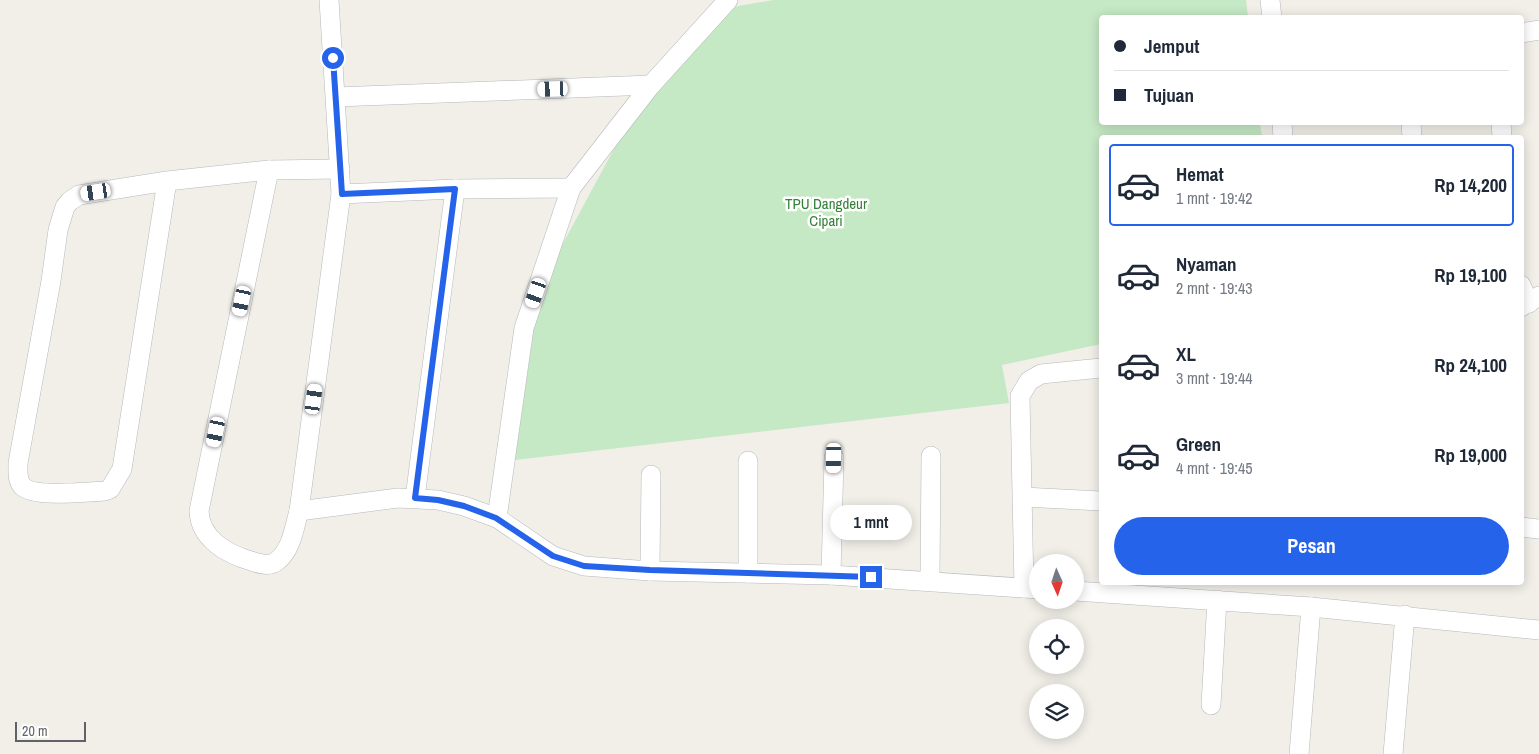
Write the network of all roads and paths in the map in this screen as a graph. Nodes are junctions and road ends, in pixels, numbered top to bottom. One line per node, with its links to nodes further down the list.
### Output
1 (329, 0): 8 (street)
2 (728, 0): 7 (street)
3 (1270, 0): 4 (street)
4 (1272, 15)
5 (1539, 30): 6 (street)
6 (1524, 32)
7 (651, 85): 8 (street); 12 (street)
8 (336, 97): 9 (street)
9 (340, 169): 10 (street); 14 (street)
10 (269, 170): 11 (street); 25 (street)
11 (166, 181): 11 (street)
12 (571, 188): 13 (street); 26 (street)
13 (455, 189): 14 (street); 23 (street)
14 (342, 194): 25 (street)
15 (1524, 291): 16 (street)
16 (1530, 302)
17 (1099, 368): 22 (street)
18 (931, 456): 33 (street)
19 (834, 458): 32 (street)
20 (748, 461): 31 (street)
21 (651, 475): 30 (street)
22 (1023, 496): 24 (street); 29 (street)
23 (415, 498): 25 (street); 26 (street)
24 (1099, 501)
25 (299, 511)
26 (496, 518): 30 (street)
27 (1524, 527): 28 (street)
28 (1539, 528)
29 (1029, 566)
30 (650, 570): 31 (street)
31 (748, 573): 32 (street)
32 (831, 575): 33 (street)
33 (930, 580): 34 (street)
34 (1029, 589)
35 (1084, 592): 36 (street)
36 (1217, 600): 37 (street); 40 (street)
37 (1311, 607): 38 (street); 41 (street)
38 (1405, 615): 39 (street); 42 (street)
39 (1539, 630)
40 (1211, 705)
41 (1299, 754)
42 (1393, 754)

